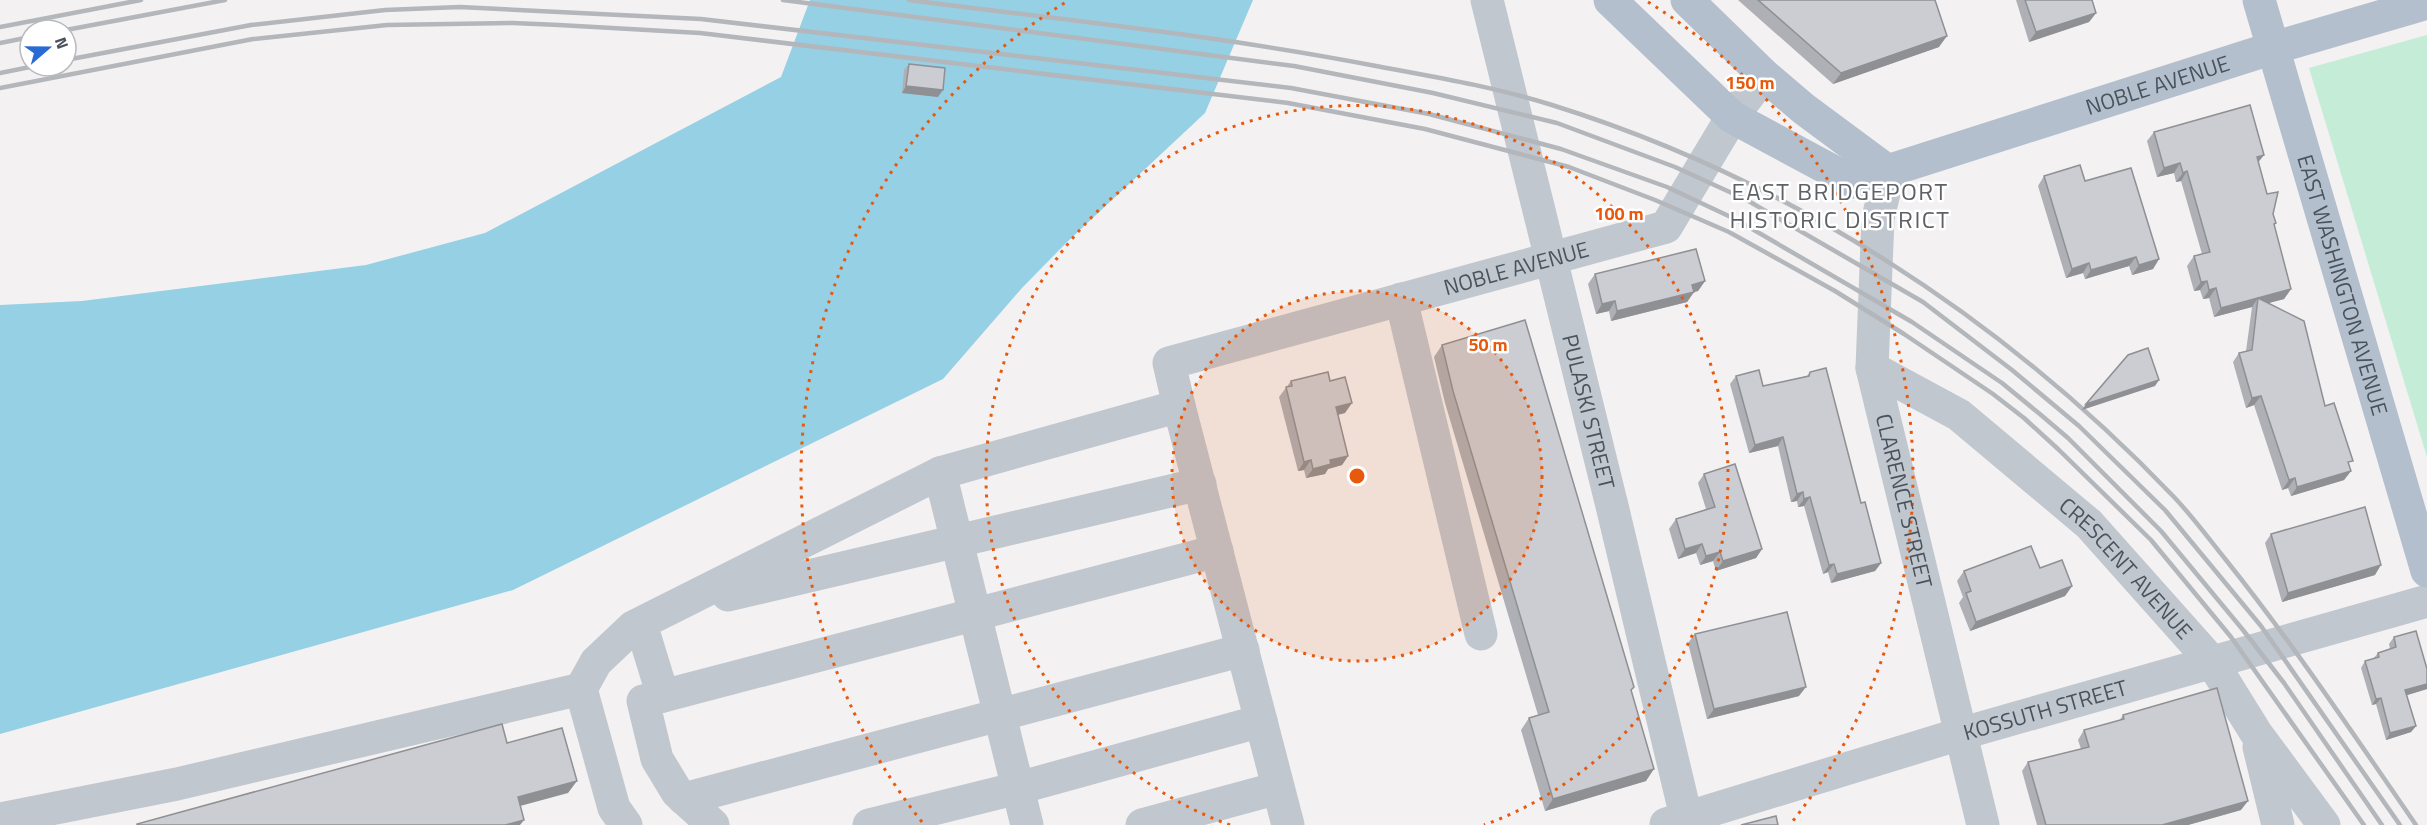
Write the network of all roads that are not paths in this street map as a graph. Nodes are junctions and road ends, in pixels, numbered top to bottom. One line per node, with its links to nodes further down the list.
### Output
1 (1486, 0): 10 (street, PULASKI STREET)
2 (1610, 0): 8 (main road)
3 (1687, 0): 7 (main road)
4 (2259, 0): 6 (main road, EAST WASHINGTON AVENUE)
5 (2427, 3): 6 (main road, NOBLE AVENUE)
6 (2272, 48): 9 (main road, NOBLE AVENUE); 18 (main road, EAST WASHINGTON AVENUE)
7 (1764, 75): 8 (street, NOBLE AVENUE); 9 (main road)
8 (1732, 117): 9 (main road); 10 (street, NOBLE AVENUE)
9 (1889, 172): 12 (street, CLARENCE STREET)
10 (1551, 257): 11 (street, NOBLE AVENUE); 36 (street, PULASKI STREET)
11 (1401, 299): 13 (street, NOBLE AVENUE); 23 (street)
12 (1872, 368): 25 (street, CRESCENT AVENUE); 31 (street, CLARENCE STREET)
13 (1179, 406): 14 (street); 15 (street)
14 (940, 473): 16 (street); 20 (street)
15 (1200, 484): 16 (street); 17 (street)
16 (957, 542): 20 (street); 21 (street)
17 (1217, 552): 21 (street); 24 (street)
18 (2427, 571)
19 (2427, 601): 25 (street, KOSSUTH STREET)
20 (674, 607): 22 (street)
21 (975, 614): 27 (street); 28 (street)
22 (641, 624): 26 (street); 27 (street)
23 (1481, 634)
24 (1242, 650): 28 (street); 29 (street)
25 (2212, 662): 30 (street, CRESCENT AVENUE); 31 (street, KOSSUTH STREET)
26 (581, 689): 35 (street); 37 (street)
27 (663, 696): 34 (street)
28 (1000, 715): 32 (street); 34 (street)
29 (1261, 722): 32 (street); 33 (street)
30 (2256, 733): 44 (street); 45 (street, CRESCENT AVENUE)
31 (1960, 734): 36 (street, KOSSUTH STREET); 43 (street, CLARENCE STREET)
32 (1018, 788): 39 (street); 40 (street)
33 (1278, 788): 41 (street); 42 (street)
34 (684, 799): 38 (street)
35 (0, 819)
36 (1680, 823)
37 (626, 825)
38 (713, 825)
39 (869, 825)
40 (1028, 825)
41 (1142, 825)
42 (1288, 825)
43 (1983, 825)
44 (2278, 825)
45 (2324, 825)

